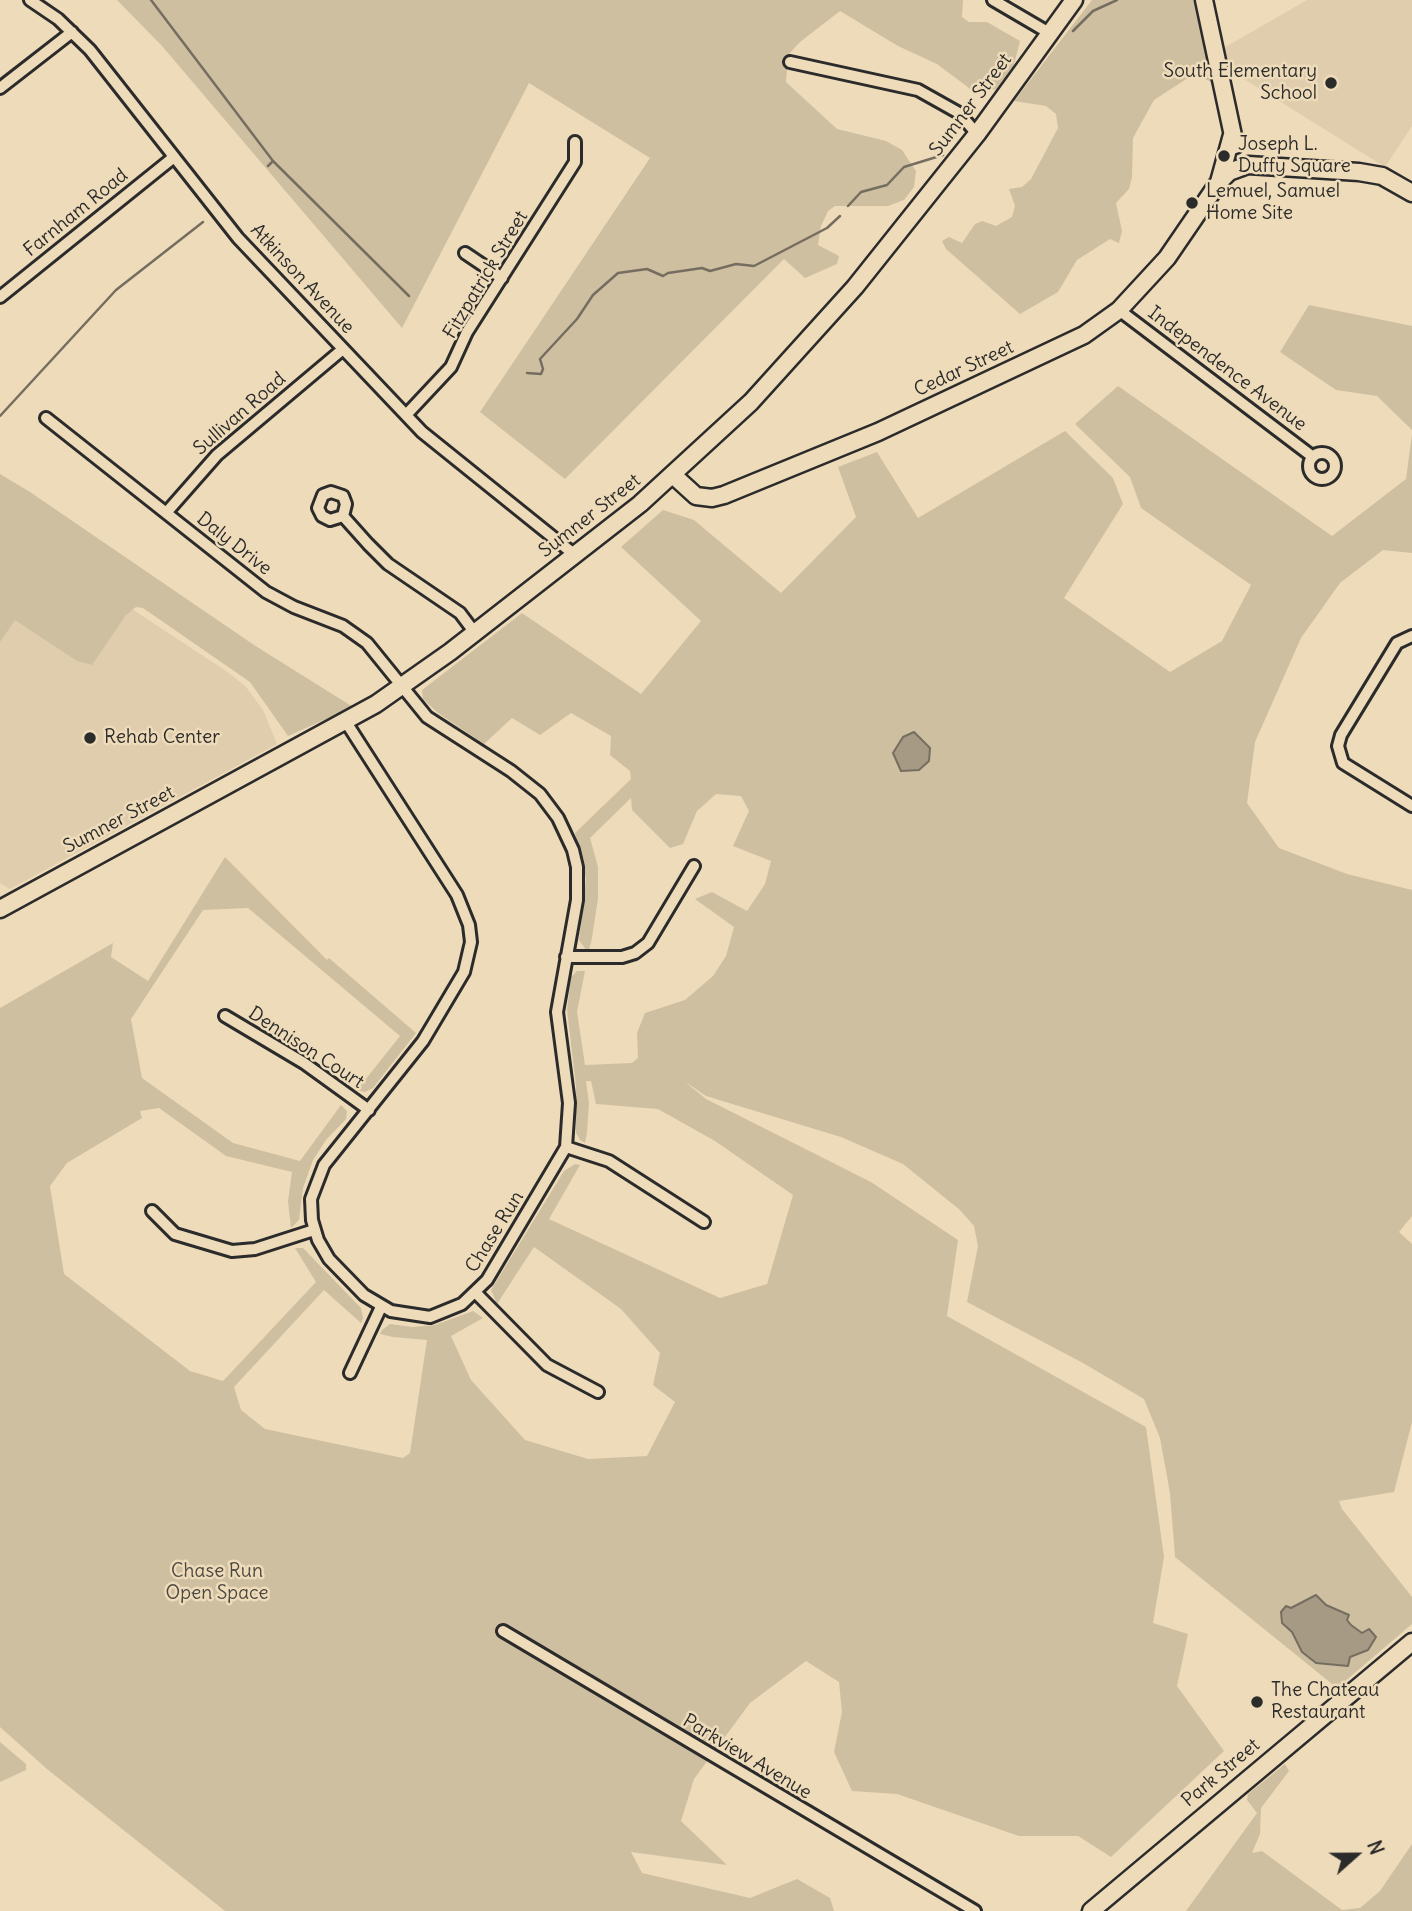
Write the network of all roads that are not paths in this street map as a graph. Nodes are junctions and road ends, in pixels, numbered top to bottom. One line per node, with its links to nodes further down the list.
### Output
1 (30, 0): 5 (street, Atkinson Avenue)
2 (993, 0): 6 (street)
3 (1074, 0): 6 (main road, Sumner Street)
4 (1203, 0): 10 (main road, Cedar Street)
5 (72, 32): 8 (street); 12 (street, Atkinson Avenue)
6 (1051, 34): 9 (main road, Sumner Street)
7 (790, 61): 9 (street)
8 (0, 88)
9 (977, 134): 24 (main road, Sumner Street)
10 (1233, 135): 13 (main road, Cedar Street); 14 (main road, Cedar Street)
11 (575, 142): 17 (street, Fitzpatrick Street)
12 (174, 157): 18 (street, Farnham Road); 20 (street, Atkinson Avenue)
13 (1248, 165): 14 (main road, Cedar Street); 15 (main road)
14 (1219, 182): 19 (main road, Cedar Street)
15 (1412, 194)
16 (465, 253): 17 (street)
17 (502, 278): 21 (street, Fitzpatrick Street)
18 (0, 297)
19 (1119, 310): 23 (street, Independence Avenue); 24 (main road, Cedar Street)
20 (343, 349): 21 (street, Atkinson Avenue); 25 (street, Sullivan Road)
21 (406, 415): 27 (street, Atkinson Avenue)
22 (47, 418): 25 (street, Daly Drive)
23 (1313, 457)
24 (673, 475): 27 (main road, Sumner Street)
25 (166, 513): 30 (street, Daly Drive)
26 (343, 516): 28 (street)
27 (575, 555): 28 (main road, Sumner Street)
28 (475, 633): 30 (main road, Sumner Street)
29 (1412, 636): 32 (street)
30 (404, 686): 31 (main road, Sumner Street); 35 (street, Chase Run)
31 (346, 722): 34 (main road, Sumner Street); 37 (street, Chase Run)
32 (1412, 806)
33 (694, 866): 35 (street)
34 (0, 909)
35 (566, 957): 38 (street, Chase Run)
36 (225, 1016): 37 (street, Dennison Court)
37 (369, 1110): 41 (street, Chase Run)
38 (565, 1147): 40 (street); 42 (street, Chase Run)
39 (152, 1211): 41 (street)
40 (704, 1222)
41 (314, 1230): 43 (street, Chase Run)
42 (476, 1293): 43 (street, Chase Run); 45 (street)
43 (381, 1307): 44 (street)
44 (349, 1373)
45 (598, 1392)
46 (503, 1631): 48 (street, Parkview Avenue)
47 (1412, 1642): 49 (main road, Park Street)
48 (975, 1911)
49 (1091, 1911)

